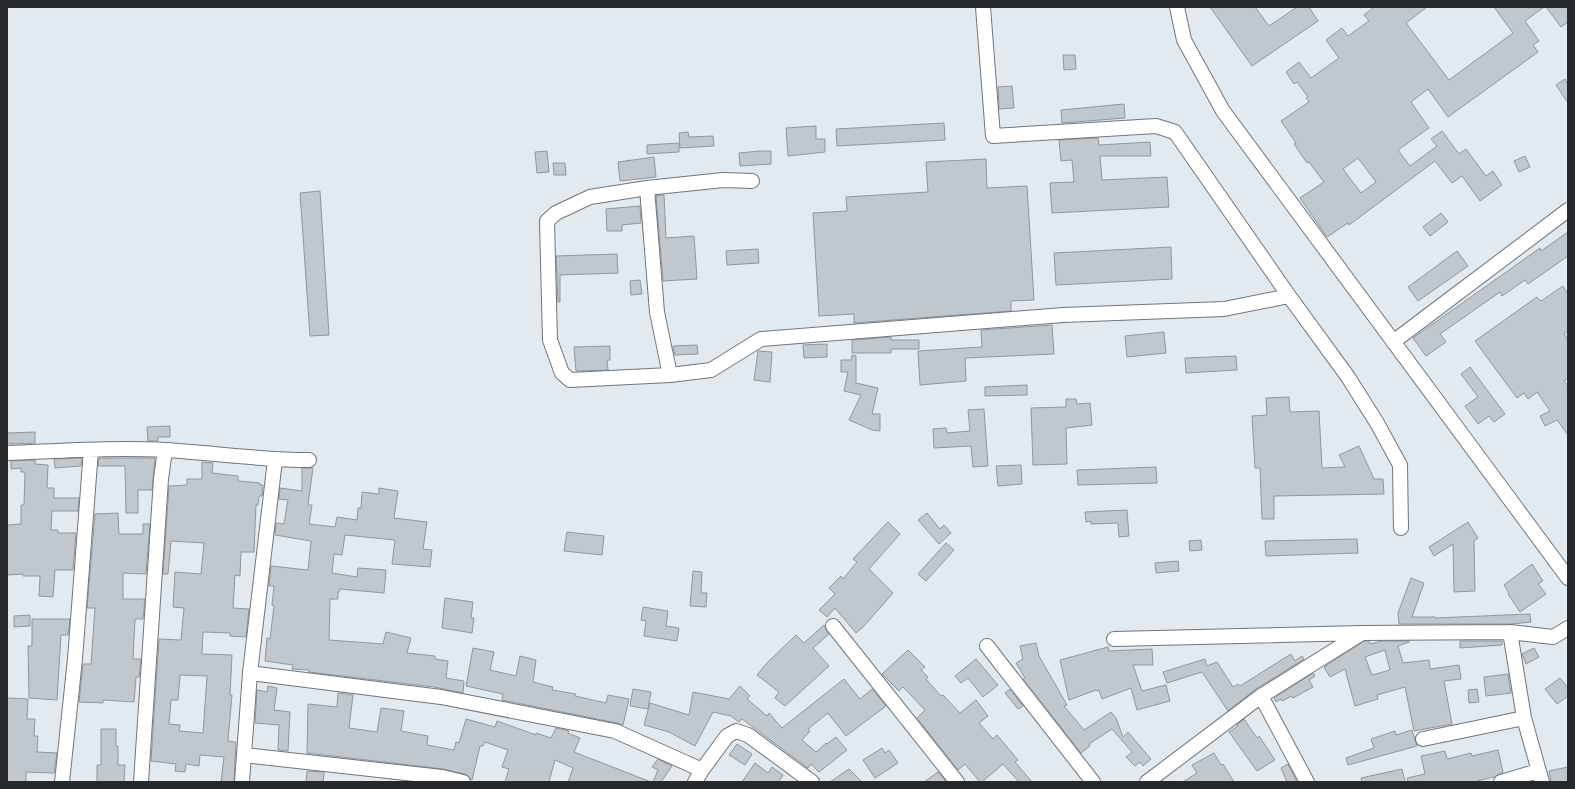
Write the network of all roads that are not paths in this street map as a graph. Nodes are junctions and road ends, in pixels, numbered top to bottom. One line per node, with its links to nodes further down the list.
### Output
1 (984, 7): 6 (street)
2 (1177, 7): 7 (street)
3 (752, 180): 4 (street)
4 (647, 188): 8 (street); 8 (street)
5 (1568, 210): 7 (street)
6 (1289, 296): 8 (street); 14 (street)
7 (1392, 342): 15 (street)
8 (670, 374)
9 (91, 450): 10 (street); 11 (street); 29 (street)
10 (165, 450): 12 (street); 30 (street)
11 (7, 456)
12 (275, 460): 13 (street); 22 (street)
13 (309, 460)
14 (1401, 528)
15 (1568, 578)
16 (833, 626): 34 (street)
17 (1568, 628): 18 (street)
18 (1510, 632): 19 (street); 24 (street)
19 (1362, 633): 20 (street); 23 (street)
20 (1114, 639)
21 (987, 646): 35 (street)
22 (250, 673): 26 (street); 27 (street)
23 (1261, 696): 36 (street); 37 (street)
24 (1524, 718): 25 (street); 28 (street)
25 (1423, 739)
26 (244, 755): 31 (street); 32 (street)
27 (699, 776): 33 (street)
28 (1540, 777): 38 (street)
29 (62, 782)
30 (141, 782)
31 (242, 782)
32 (463, 782)
33 (812, 782)
34 (957, 782)
35 (1093, 782)
36 (1147, 782)
37 (1307, 782)
38 (1501, 782)

